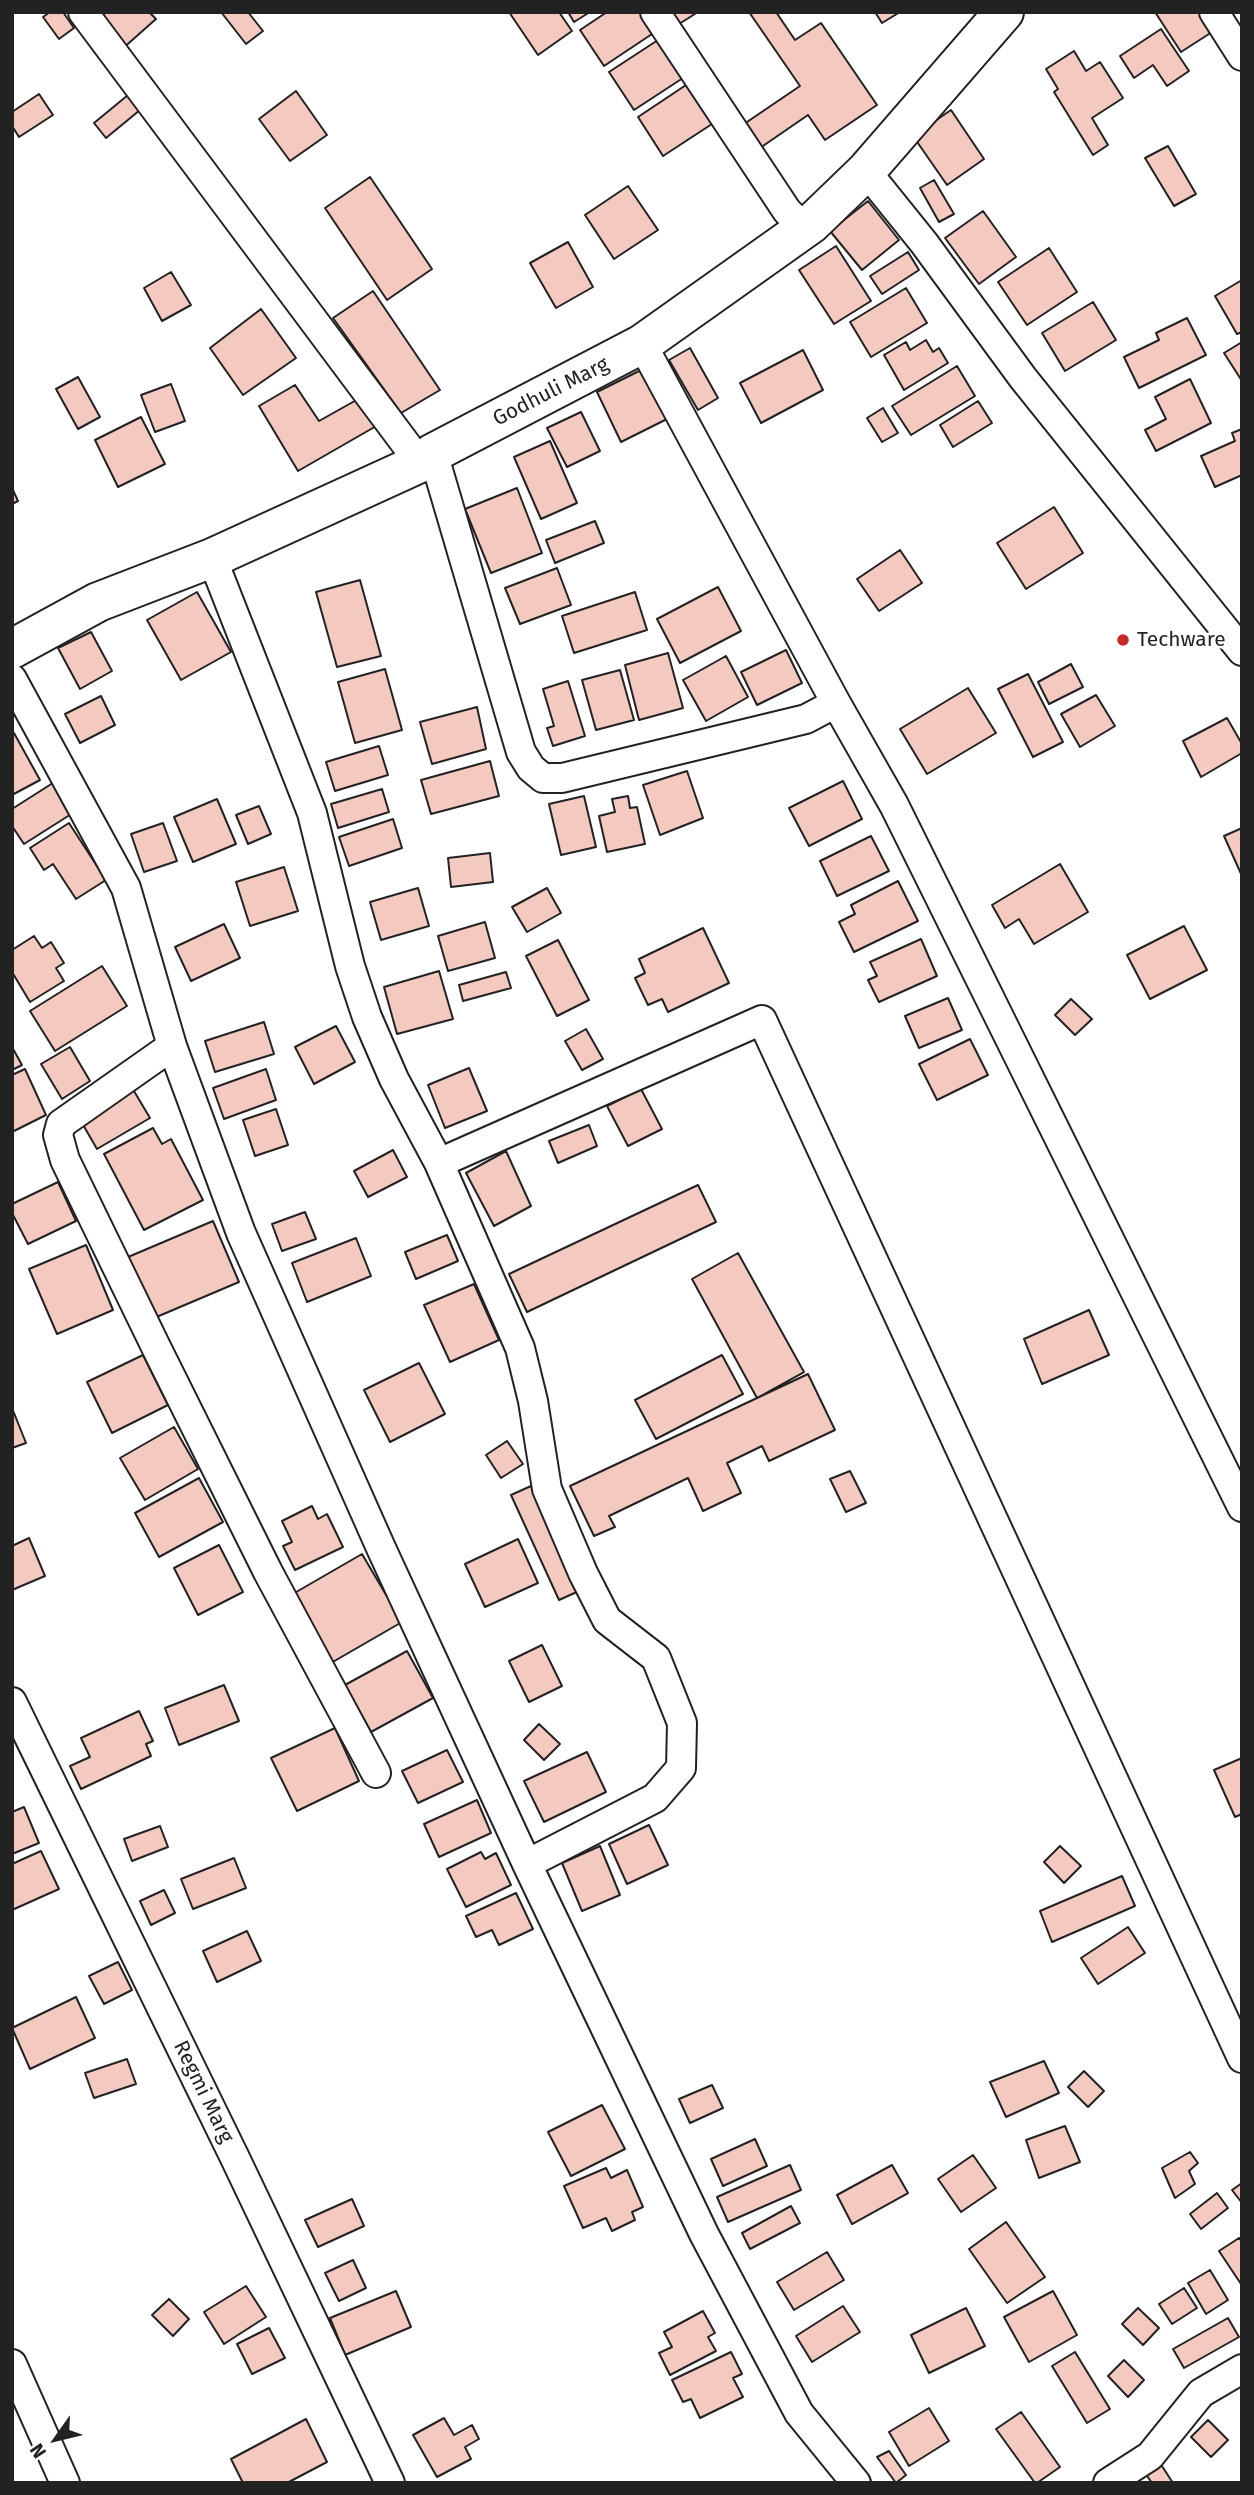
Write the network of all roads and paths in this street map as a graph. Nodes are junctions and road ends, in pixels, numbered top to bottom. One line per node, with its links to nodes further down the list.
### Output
1 (83, 12): 9 (street)
2 (655, 12): 7 (street)
3 (1004, 12): 6 (main road, Godhuli Marg)
4 (1214, 12): 5 (street)
5 (1242, 56)
6 (866, 171): 7 (main road, Godhuli Marg); 12 (street)
7 (805, 229): 8 (main road, Godhuli Marg)
8 (642, 344): 9 (main road, Godhuli Marg); 14 (street)
9 (426, 458): 10 (main road, Godhuli Marg); 14 (street)
10 (212, 558): 11 (main road, Godhuli Marg); 16 (street)
11 (12, 649)
12 (1242, 651)
13 (12, 679): 15 (street)
14 (836, 703): 17 (street)
15 (172, 1046): 19 (street); 20 (street)
16 (439, 1163): 20 (street); 21 (street)
17 (1242, 1507)
18 (12, 1702): 25 (street, Regmi Marg)
19 (376, 1773)
20 (527, 1864): 26 (street)
21 (1242, 2058)
22 (12, 2364): 24 (street)
23 (1242, 2369): 27 (street)
24 (65, 2483)
25 (390, 2483)
26 (856, 2483)
27 (1108, 2483)

